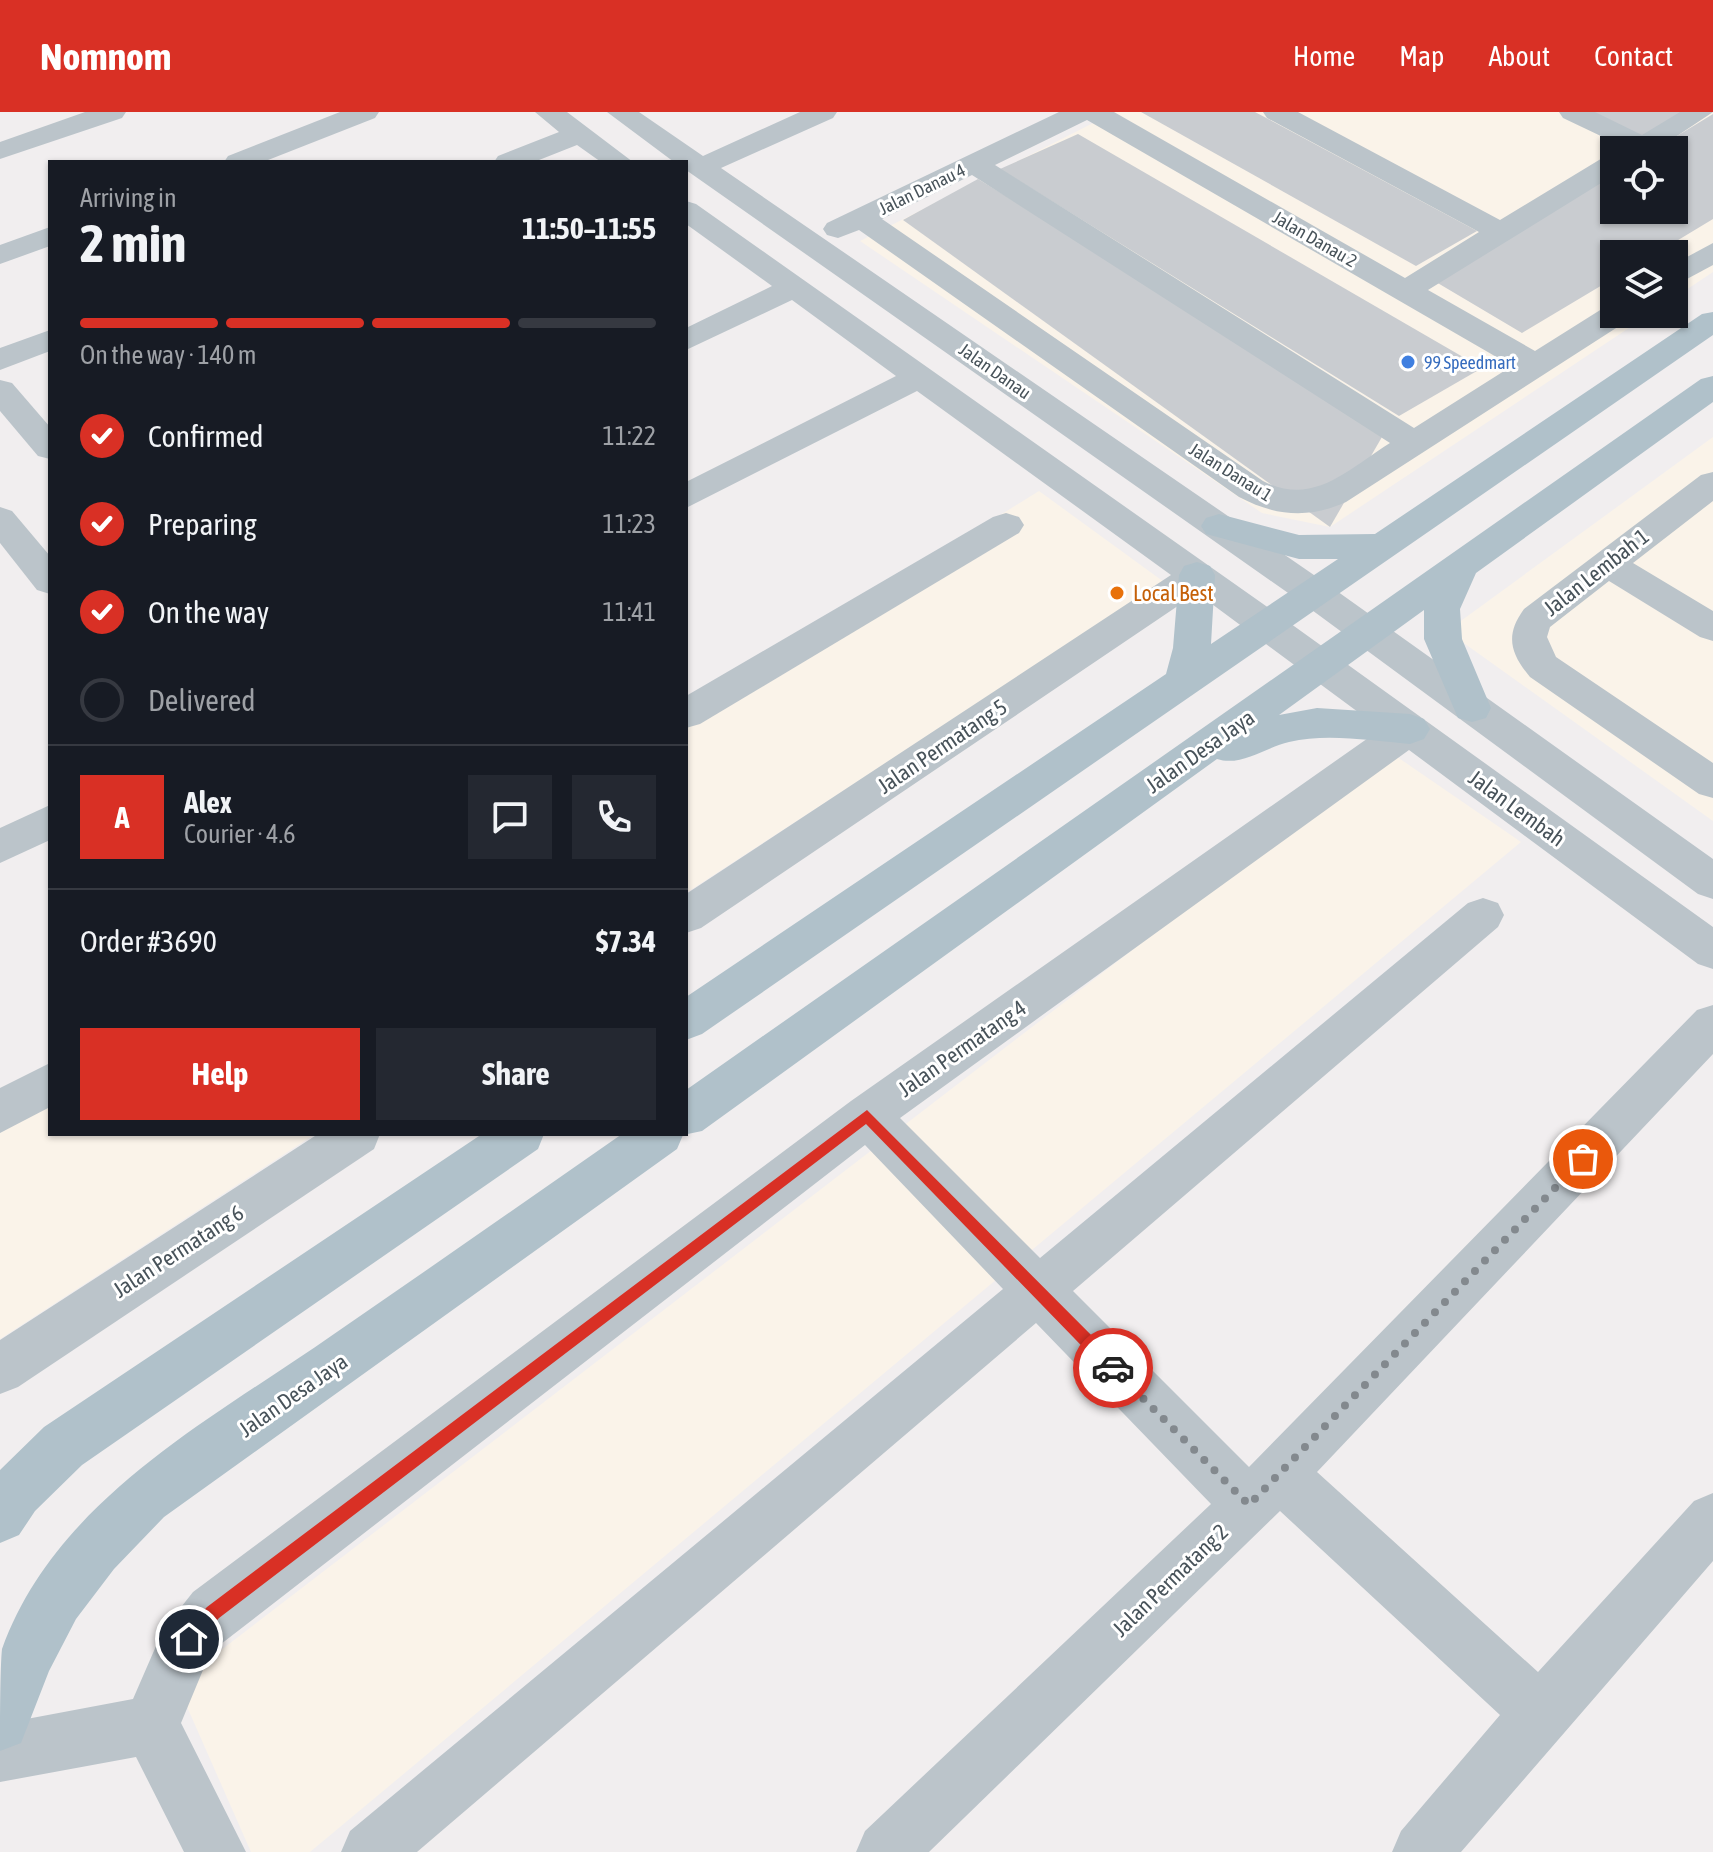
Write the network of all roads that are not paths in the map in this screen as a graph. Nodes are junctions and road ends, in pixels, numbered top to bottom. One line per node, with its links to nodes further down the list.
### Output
1 (112, 112): 14 (street)
2 (365, 112): 15 (street)
3 (549, 112): 11 (street)
4 (622, 112): 19 (street, Jalan Danau)
5 (823, 112): 19 (street)
6 (1081, 112): 18 (street, Jalan Danau 4)
7 (1094, 112): 31 (street, Jalan Danau 2)
8 (1277, 112): 23 (street)
9 (1573, 112): 12 (street)
10 (1699, 112): 13 (street)
11 (580, 134): 16 (street); 17 (street)
12 (1618, 136)
13 (1660, 136)
14 (0, 151)
15 (243, 160)
16 (513, 160)
17 (616, 160)
18 (974, 164): 22 (street, Jalan Danau 4); 41 (street)
19 (701, 167): 25 (street, Jalan Danau)
20 (1600, 172): 23 (street)
21 (688, 211): 28 (street)
22 (861, 218): 25 (street, Jalan Danau 4); 41 (street, Jalan Danau 1)
23 (1501, 232): 31 (street)
24 (48, 237): 27 (street)
25 (810, 243): 28 (street, Jalan Danau 4); 47 (street, Jalan Danau)
26 (1713, 252): 29 (street)
27 (0, 255)
28 (763, 265): 30 (street)
29 (1688, 268)
30 (794, 287): 34 (street); 38 (street)
31 (1405, 291): 37 (street, Jalan Danau 2)
32 (1713, 321): 48 (main road)
33 (1600, 324): 37 (street, Jalan Danau 1)
34 (688, 339)
35 (48, 341): 36 (street)
36 (0, 360)
37 (1535, 365): 41 (street, Jalan Danau 1)
38 (919, 377): 44 (street); 51 (street)
39 (1713, 386): 50 (main road, Jalan Desa Jaya)
40 (0, 390): 42 (street)
41 (1414, 443)
42 (48, 446)
43 (1713, 483): 49 (street, Jalan Lembah 1)
44 (688, 495)
45 (0, 519): 52 (street)
46 (1006, 525): 60 (street)
47 (1219, 526): 48 (main road); 53 (street, Jalan Danau)
48 (1383, 546): 53 (main road)
49 (1606, 563): 55 (street); 63 (street, Jalan Lembah 1)
50 (1461, 565): 56 (main road, Jalan Desa Jaya); 59 (main road)
51 (1197, 575): 54 (street); 58 (main road); 67 (street, Jalan Permatang 5)
52 (48, 579)
53 (1314, 593): 54 (main road); 56 (street, Jalan Danau)
54 (1267, 625): 57 (street); 58 (main road)
55 (1713, 628)
56 (1367, 632): 57 (main road, Jalan Desa Jaya); 59 (street)
57 (1322, 664): 61 (street, Jalan Lembah); 62 (main road, Jalan Desa Jaya)
58 (1183, 682): 70 (main road)
59 (1472, 708): 66 (street)
60 (688, 713)
61 (1410, 729): 62 (main road); 69 (street, Jalan Lembah); 75 (street, Jalan Permatang 4)
62 (1191, 757): 74 (main road, Jalan Desa Jaya)
63 (1713, 783)
64 (48, 822): 65 (street)
65 (0, 847)
66 (1713, 882)
67 (688, 915)
68 (1483, 915): 79 (street)
69 (1713, 951)
70 (688, 1020)
71 (1713, 1024): 81 (street, Jalan Permatang 2)
72 (48, 1084): 73 (street)
73 (0, 1112)
74 (688, 1115)
75 (867, 1116): 79 (street); 86 (street, Jalan Permatang 4)
76 (354, 1136): 80 (street, Jalan Permatang 6)
77 (518, 1136): 82 (main road)
78 (641, 1139): 85 (main road, Jalan Desa Jaya)
79 (1036, 1291): 81 (street); 89 (street)
80 (0, 1369)
81 (1264, 1489): 84 (street); 90 (street, Jalan Permatang 2)
82 (0, 1516)
83 (1713, 1520): 84 (street)
84 (1540, 1713): 91 (street)
85 (0, 1722)
86 (151, 1725): 87 (street); 88 (street)
87 (0, 1753)
88 (216, 1852)
89 (371, 1852)
90 (886, 1852)
91 (1422, 1852)

